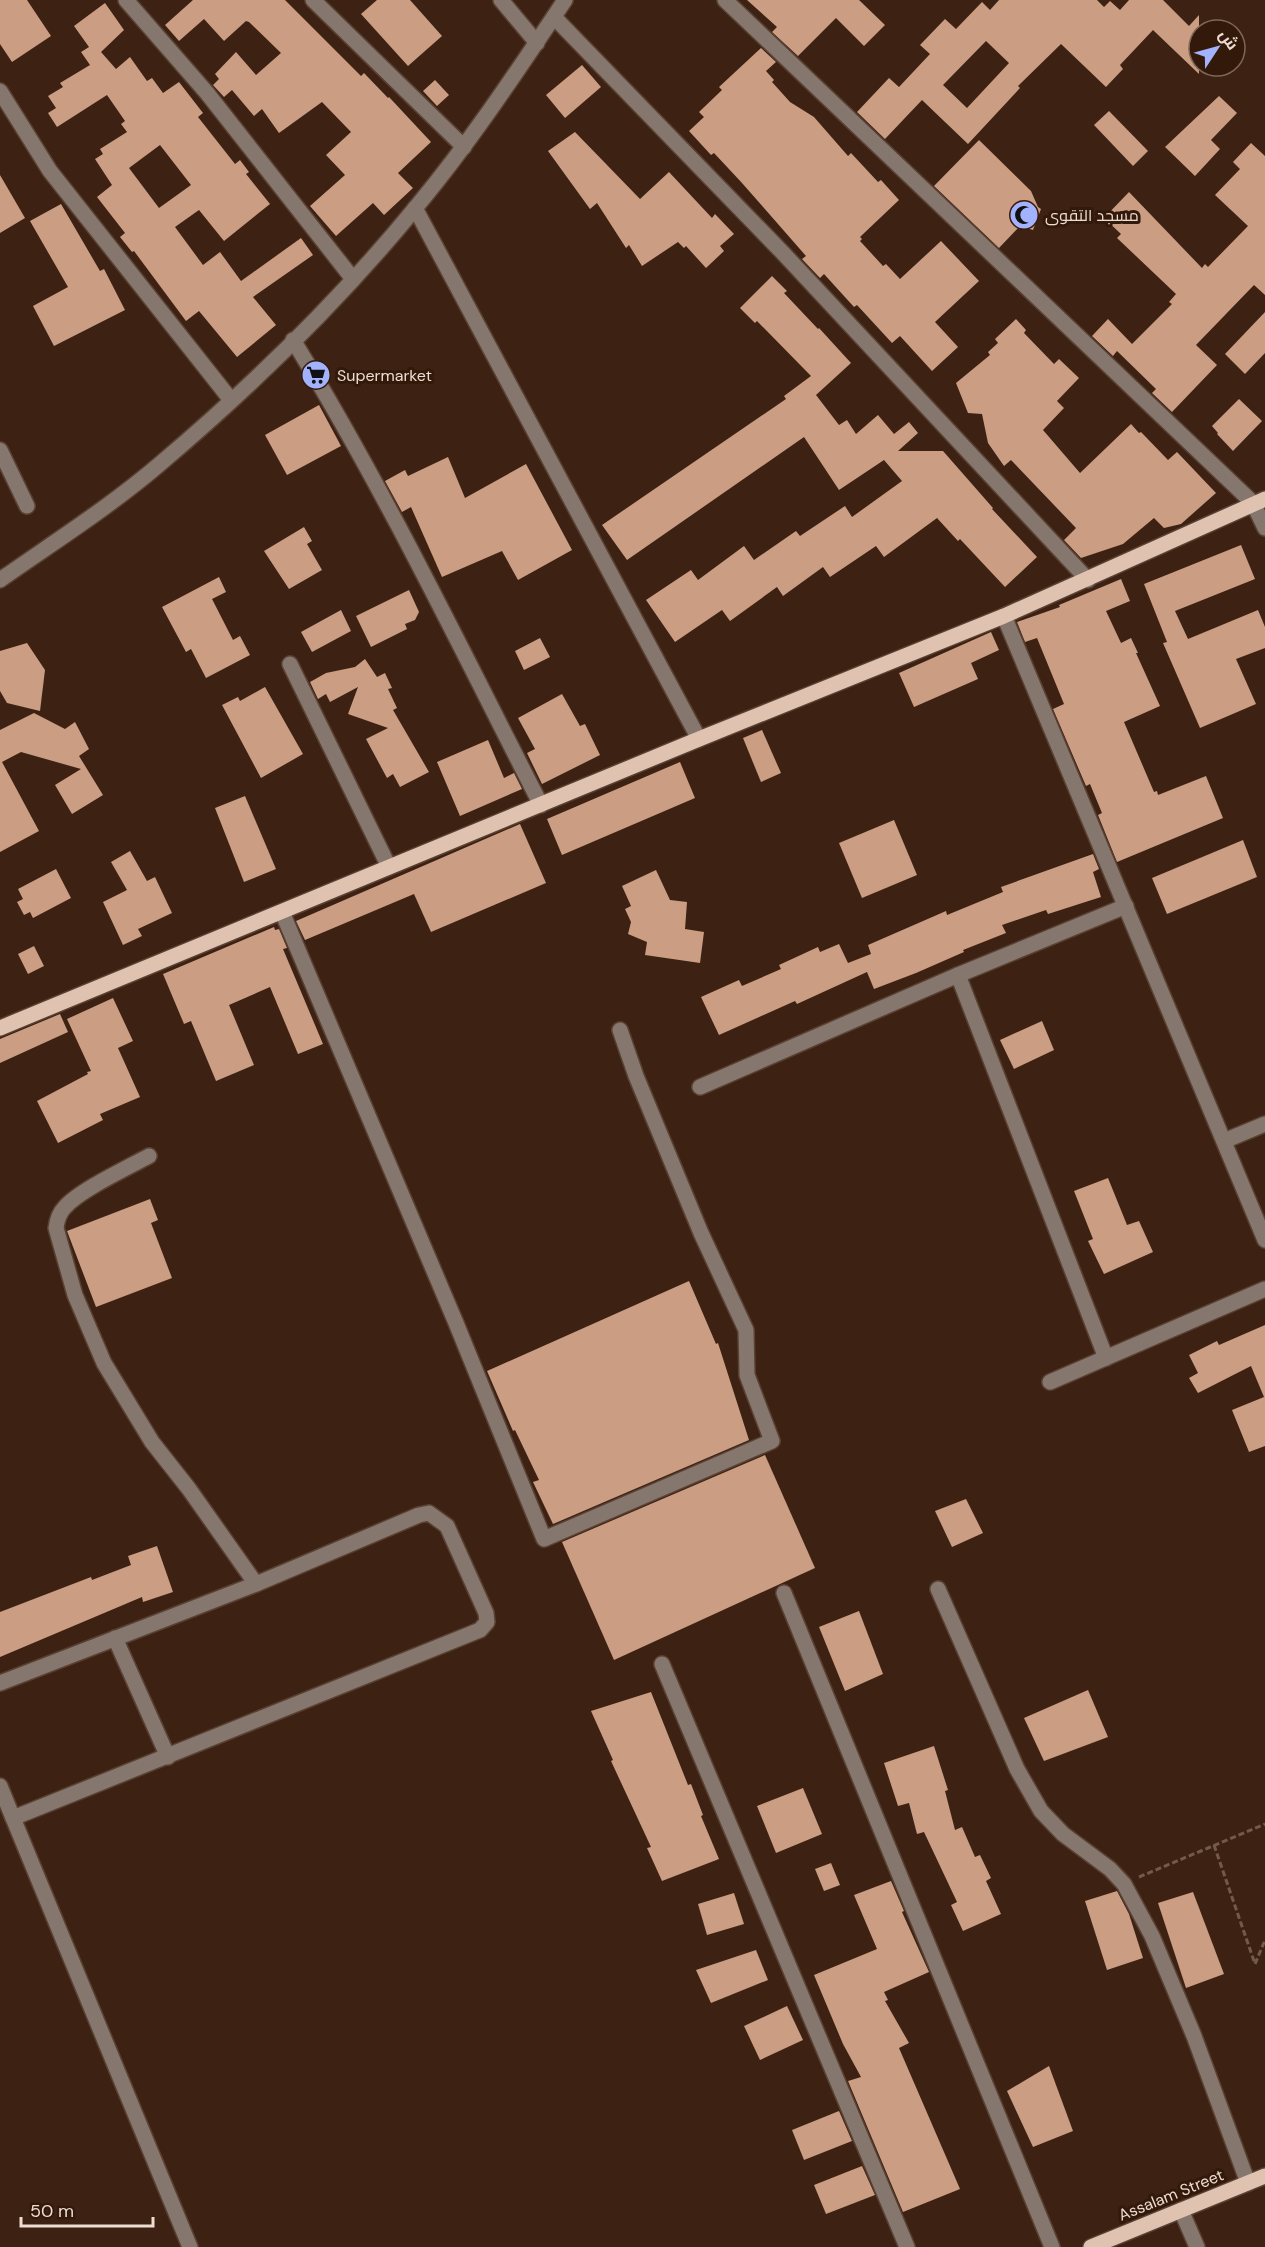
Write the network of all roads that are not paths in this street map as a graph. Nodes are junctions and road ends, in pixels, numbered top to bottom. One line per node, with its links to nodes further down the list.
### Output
1 (126, 0): 11 (street)
2 (313, 0): 9 (street)
3 (501, 0): 7 (street)
4 (565, 0): 6 (street)
5 (725, 0): 15 (street)
6 (554, 17): 7 (street); 19 (street)
7 (537, 43): 9 (street)
8 (0, 91): 13 (street)
9 (464, 147): 10 (street)
10 (415, 208): 11 (street); 22 (street)
11 (353, 279): 12 (street)
12 (293, 340): 13 (street); 23 (street)
13 (231, 400): 18 (street)
14 (0, 450): 16 (street)
15 (1259, 501): 17 (street); 19 (main road)
16 (27, 506)
17 (1265, 528)
18 (0, 580)
19 (1088, 580): 20 (main road)
20 (1004, 616): 22 (main road); 25 (street)
21 (290, 664): 24 (street)
22 (699, 739): 23 (main road)
23 (541, 805): 24 (main road)
24 (389, 867): 26 (main road)
25 (1126, 906): 27 (street); 32 (street)
26 (282, 912): 28 (main road); 29 (street)
27 (958, 975): 30 (street); 36 (street)
28 (0, 1029)
29 (620, 1030)
30 (700, 1087)
31 (1265, 1124): 32 (street)
32 (1224, 1141): 34 (street)
33 (149, 1156): 38 (street)
34 (1265, 1240)
35 (1265, 1289): 36 (street)
36 (1106, 1358): 37 (street)
37 (1050, 1382)
38 (256, 1584): 41 (street); 44 (street)
39 (938, 1589): 48 (street)
40 (784, 1593): 52 (street)
41 (115, 1638): 43 (street); 44 (street)
42 (662, 1664): 51 (street)
43 (0, 1683)
44 (168, 1757): 46 (street)
45 (0, 1786): 46 (street)
46 (13, 1818): 50 (street)
47 (1265, 2176): 48 (main road, Assalam Street)
48 (1248, 2183): 49 (main road, Assalam Street)
49 (1181, 2210): 53 (main road, Assalam Street); 54 (street)
50 (190, 2247)
51 (907, 2247)
52 (1052, 2247)
53 (1091, 2247)
54 (1197, 2247)

